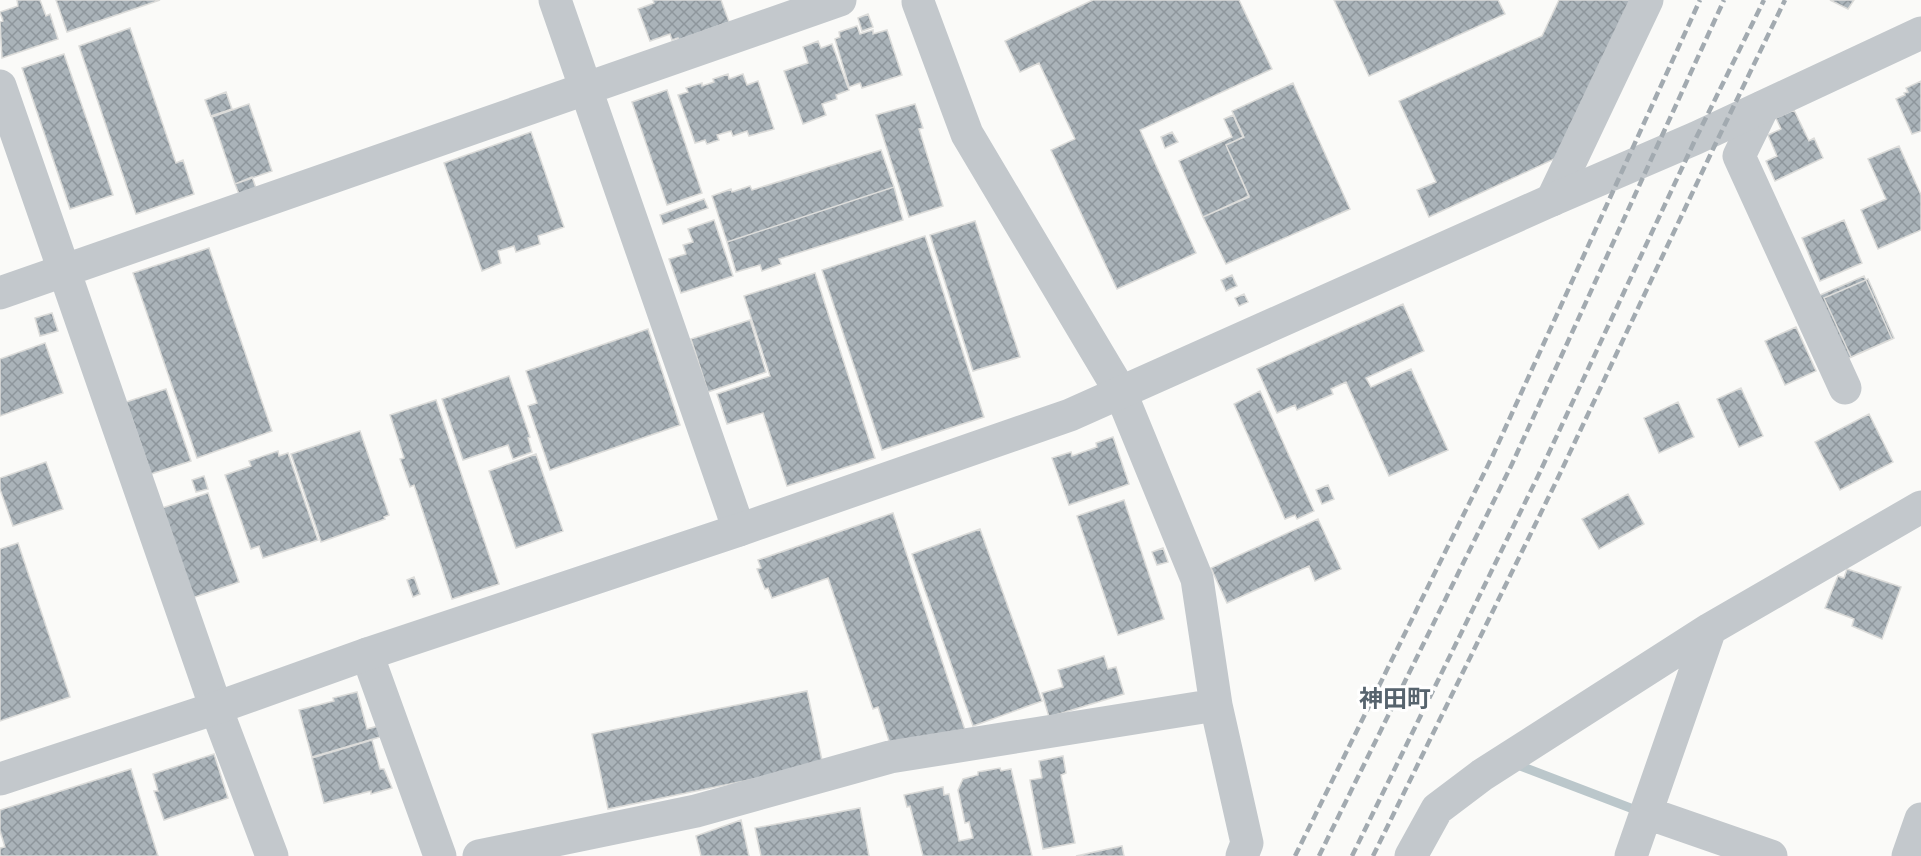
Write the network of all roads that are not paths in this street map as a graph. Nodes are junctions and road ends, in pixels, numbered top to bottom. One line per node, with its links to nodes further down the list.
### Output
1 (555, 0): 7 (street)
2 (840, 0): 7 (street)
3 (1647, 0): 9 (street)
4 (914, 1): 13 (street)
5 (1921, 33): 8 (street)
6 (0, 86): 10 (street)
7 (586, 89): 10 (street); 15 (street)
8 (1763, 107): 9 (street); 12 (street)
9 (1552, 200): 13 (street)
10 (64, 272): 11 (street); 19 (street)
11 (0, 293)
12 (1845, 388)
13 (1120, 391): 15 (street); 18 (street)
14 (1921, 507): 16 (street)
15 (739, 530): 17 (street)
16 (1710, 629): 21 (street); 27 (street)
17 (367, 654): 19 (street); 24 (street)
18 (1216, 705): 25 (street); 26 (street)
19 (216, 708): 20 (street); 23 (street)
20 (0, 779)
21 (1647, 813): 28 (street); 29 (street)
22 (1921, 819): 30 (street)
23 (272, 856)
24 (440, 856)
25 (478, 856)
26 (1242, 856)
27 (1411, 856)
28 (1632, 856)
29 (1771, 856)
30 (1908, 856)

